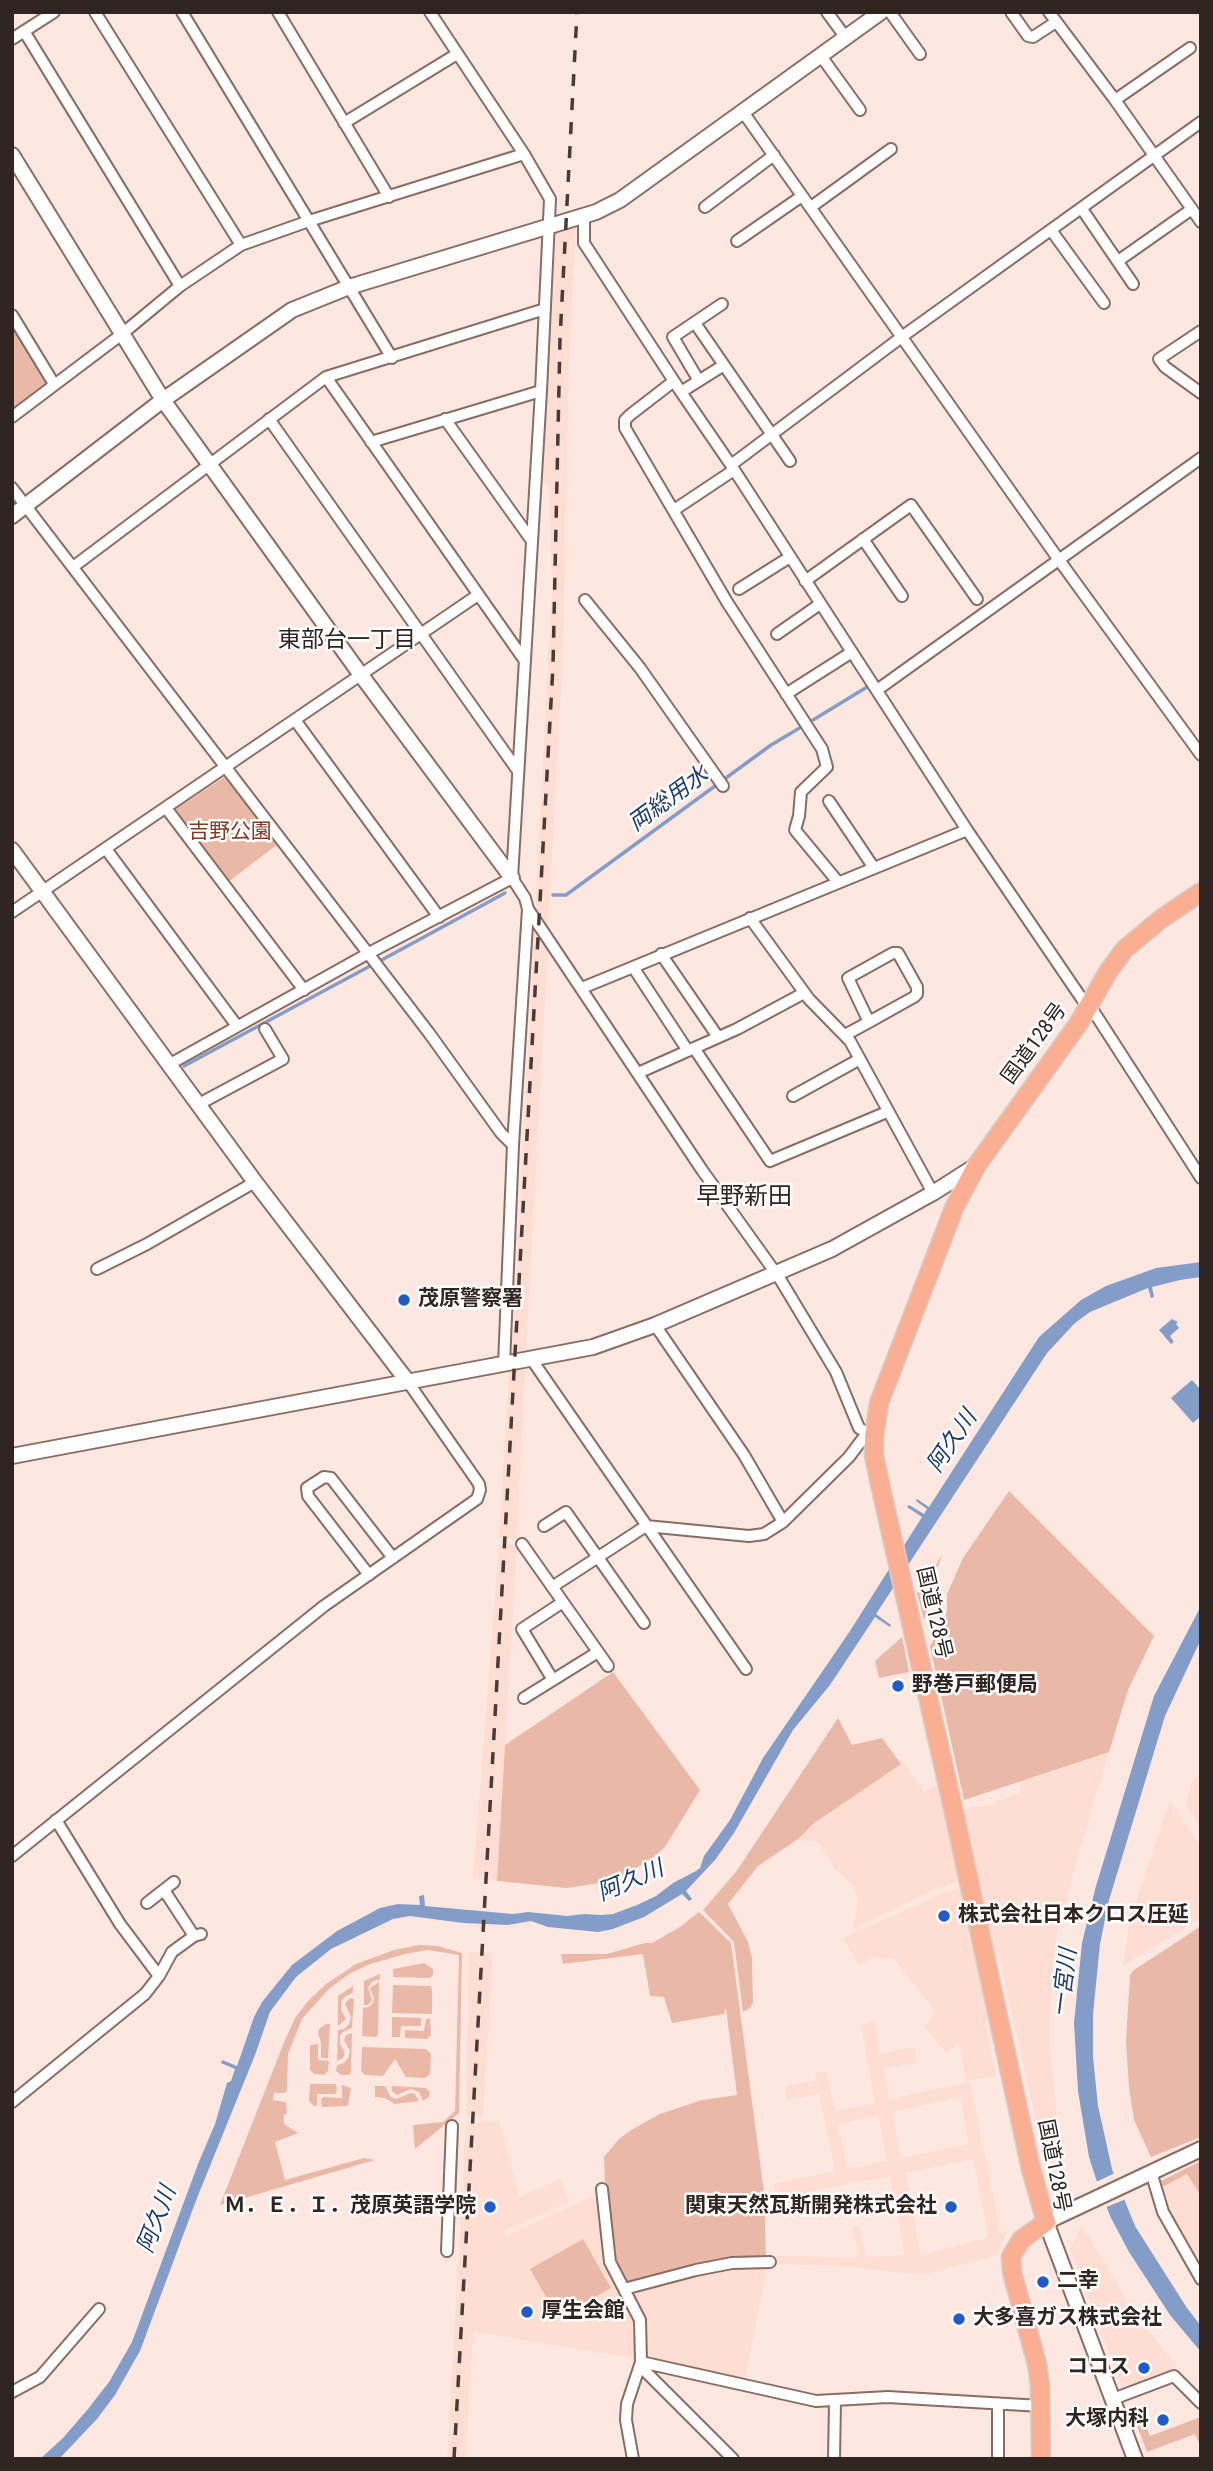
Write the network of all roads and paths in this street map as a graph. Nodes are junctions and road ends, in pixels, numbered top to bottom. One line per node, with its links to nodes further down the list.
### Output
1 (54, 12): 12 (street)
2 (95, 12): 41 (street)
3 (182, 12): 36 (street)
4 (278, 12): 23 (street)
5 (430, 12): 16 (street)
6 (827, 12): 13 (street)
7 (881, 12): 10 (street)
8 (890, 12): 17 (street)
9 (1012, 12): 11 (street)
10 (866, 17): 13 (street)
11 (1052, 17): 19 (street)
12 (24, 32): 14 (street); 44 (street)
13 (846, 38): 18 (street)
14 (12, 39)
15 (1190, 48): 19 (street)
16 (457, 54): 23 (street); 25 (street)
17 (920, 54)
18 (821, 55): 20 (street); 21 (street)
19 (1115, 100): 28 (street)
20 (860, 110)
21 (743, 112): 27 (street); 35 (street)
22 (1201, 122): 28 (street)
23 (344, 123): 30 (street)
24 (891, 149): 32 (street)
25 (524, 154): 30 (street); 38 (street)
26 (12, 155): 52 (street)
27 (774, 155): 29 (street); 31 (street)
28 (1154, 156): 33 (street); 34 (street)
29 (802, 196): 32 (street); 40 (street)
30 (389, 197): 36 (street)
31 (705, 207)
32 (811, 207): 53 (street)
33 (1082, 209): 39 (street); 42 (street)
34 (1192, 209): 37 (street); 42 (street)
35 (584, 216): 38 (street); 57 (street)
36 (309, 221): 41 (street); 45 (street)
37 (1201, 222)
38 (550, 226): 45 (street); 48 (street)
39 (1051, 230): 46 (street); 53 (street)
40 (737, 241)
41 (241, 245): 44 (street)
42 (1118, 261): 43 (street)
43 (1133, 284)
44 (180, 286): 52 (street)
45 (349, 287): 54 (street); 63 (street)
46 (1104, 303)
47 (722, 304): 50 (street)
48 (545, 309): 54 (street); 60 (street)
49 (13, 319): 59 (street)
50 (695, 323): 55 (street); 58 (street)
51 (1201, 331): 62 (street)
52 (122, 334): 59 (street); 63 (street)
53 (903, 337): 67 (street); 80 (street)
54 (392, 358): 56 (street)
55 (724, 365): 58 (street); 67 (street)
56 (326, 377): 65 (street); 68 (street)
57 (674, 381): 61 (street); 75 (street)
58 (699, 381): 61 (street)
59 (54, 384): 64 (street)
60 (541, 391): 66 (street); 78 (street)
61 (681, 393): 72 (street)
62 (1201, 393)
63 (163, 400): 71 (street); 74 (street)
64 (12, 417)
65 (269, 419): 71 (street); 89 (street)
66 (445, 419): 68 (street); 78 (street)
67 (771, 434): 70 (street); 72 (street)
68 (371, 442): 84 (street)
69 (1201, 458): 80 (street)
70 (790, 461)
71 (210, 465): 81 (street); 93 (street)
72 (733, 467): 75 (street); 79 (street)
73 (12, 488): 74 (street)
74 (26, 506): 76 (street); 81 (street)
75 (674, 510): 95 (street)
76 (12, 516)
77 (863, 539): 82 (street); 85 (street); 86 (street)
78 (532, 541): 92 (street)
79 (790, 557): 82 (street); 83 (street)
80 (1059, 560): 94 (street); 97 (street)
81 (73, 567): 98 (street)
82 (805, 581): 88 (street)
83 (739, 589)
84 (478, 595): 89 (street); 92 (street)
85 (902, 596)
86 (977, 598)
87 (585, 600): 100 (street)
88 (820, 604): 90 (street); 91 (street)
89 (421, 634): 93 (street); 99 (street)
90 (777, 634)
91 (852, 652): 94 (street); 95 (street)
92 (525, 662): 99 (street)
93 (361, 675): 96 (street); 107 (street)
94 (877, 690): 103 (street)
95 (786, 694): 108 (street)
96 (295, 720): 98 (street); 113 (street)
97 (1201, 755)
98 (226, 767): 102 (street); 115 (street)
99 (518, 771): 107 (street)
100 (721, 783)
101 (829, 801): 106 (street)
102 (166, 808): 104 (street); 119 (street)
103 (967, 830): 106 (street); 121 (street)
104 (106, 849): 109 (street); 123 (street)
105 (12, 850): 109 (street)
106 (874, 867): 108 (street)
107 (512, 878): 111 (street); 113 (street)
108 (838, 882): 114 (street)
109 (43, 892): 112 (street); 129 (street)
110 (1201, 892): 121 (highway, 国道128号)
111 (528, 909): 118 (street); 134 (street)
112 (12, 912)
113 (439, 917): 115 (street)
114 (750, 918): 116 (street); 120 (street)
115 (369, 953): 119 (street); 134 (street)
116 (661, 954): 117 (street); 126 (street)
117 (633, 967): 118 (street); 127 (street)
118 (582, 988): 130 (street)
119 (303, 989): 123 (street)
120 (804, 993): 125 (street); 126 (street)
121 (1089, 1006): 135 (highway, 国道128号); 136 (street)
122 (869, 1022): 122 (street); 125 (street)
123 (237, 1026): 129 (street)
124 (265, 1029): 132 (street)
125 (845, 1035): 128 (street)
126 (718, 1037): 127 (street)
127 (691, 1050): 130 (street); 133 (street)
128 (860, 1059): 131 (street); 133 (street)
129 (170, 1064): 132 (street)
130 (638, 1073): 140 (street)
131 (793, 1096)
132 (199, 1104): 137 (street)
133 (887, 1112): 138 (street)
134 (513, 1145): 143 (street)
135 (977, 1165): 138 (street); 145 (highway, 国道128号)
136 (1201, 1178)
137 (255, 1182): 139 (street); 144 (street)
138 (933, 1193): 140 (street)
139 (97, 1269)
140 (777, 1273): 141 (street); 145 (street)
141 (655, 1325): 142 (street); 147 (street)
142 (532, 1360): 143 (street); 149 (street)
143 (504, 1365): 144 (street)
144 (408, 1382): 146 (street); 152 (street)
145 (871, 1435): 147 (street); 173 (highway, 国道128号)
146 (12, 1456)
147 (783, 1522): 149 (street)
148 (544, 1526): 151 (street)
149 (646, 1526): 151 (street); 159 (street)
150 (522, 1544): 154 (street)
151 (599, 1556): 154 (street); 156 (street)
152 (393, 1558): 153 (street); 153 (street)
153 (369, 1575): 162 (street)
154 (552, 1587): 155 (street)
155 (563, 1602): 157 (street); 160 (street)
156 (644, 1623)
157 (598, 1652): 158 (street); 160 (street)
158 (608, 1666)
159 (746, 1669)
160 (553, 1680): 161 (street)
161 (524, 1698)
162 (56, 1820): 163 (street); 167 (street)
163 (12, 1856)
164 (174, 1882): 165 (street)
165 (164, 1889): 166 (street); 167 (street)
166 (147, 1903)
167 (159, 1976): 168 (street)
168 (12, 2102)
169 (452, 2126): 174 (street)
170 (1201, 2149): 171 (street)
171 (1148, 2173): 173 (street); 176 (street)
172 (603, 2189): 177 (street)
173 (1046, 2222): 181 (street); 185 (highway, 国道128号)
174 (447, 2251)
175 (770, 2262): 177 (street)
176 (1201, 2278)
177 (624, 2289): 179 (street)
178 (100, 2309): 180 (street)
179 (642, 2362): 182 (street); 186 (street); 187 (street)
180 (12, 2392)
181 (1113, 2399): 183 (street); 191 (street)
182 (835, 2401): 184 (street); 188 (street)
183 (1201, 2403)
184 (998, 2404): 185 (street); 189 (street)
185 (1041, 2406): 190 (highway, 国道128号)
186 (633, 2459)
187 (733, 2459)
188 (834, 2459)
189 (998, 2459)
190 (1041, 2459)
191 (1135, 2459)

